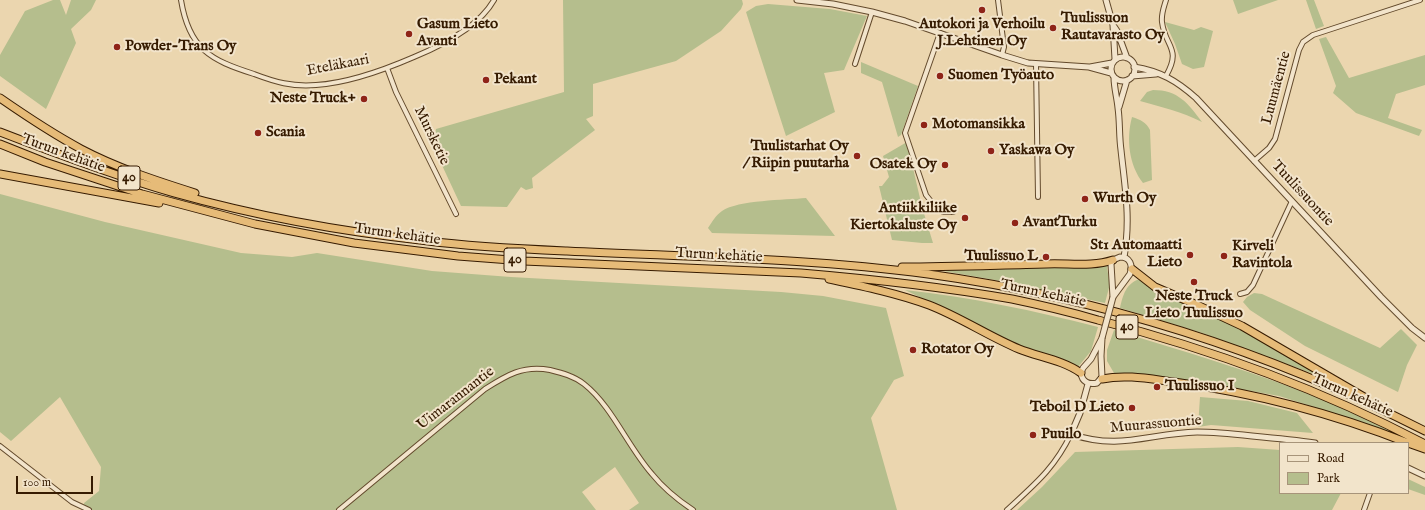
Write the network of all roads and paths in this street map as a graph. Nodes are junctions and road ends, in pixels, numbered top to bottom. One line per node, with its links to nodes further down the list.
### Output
1 (181, 0): 18 (street, Eteläkaari)
2 (494, 0): 18 (street, Eteläkaari)
3 (797, 0): 8 (street)
4 (998, 0): 11 (street)
5 (1106, 0): 9 (street)
6 (1166, 0): 22 (street)
7 (1420, 0): 28 (street, Luumäentie)
8 (872, 12): 10 (street); 14 (street)
9 (1113, 25): 12 (street); 13 (street)
10 (940, 33): 11 (street); 32 (street)
11 (1002, 55): 15 (street)
12 (1127, 58): 13 (street); 17 (street)
13 (1114, 61): 16 (street); 20 (street)
14 (855, 64)
15 (1036, 64): 16 (street); 30 (street)
16 (1089, 67): 20 (street)
17 (1134, 67): 19 (street, Tuulissuontie); 21 (street)
18 (387, 68): 34 (street, Mursketie)
19 (1157, 74): 21 (street, Tuulissuontie); 22 (street, Tuulissuontie)
20 (1113, 75): 23 (street); 25 (street)
21 (1132, 76): 23 (street)
22 (1166, 76): 28 (street, Tuulissuontie)
23 (1127, 80): 25 (street)
24 (0, 98): 33 (highway)
25 (1118, 108): 36 (street)
26 (0, 132): 33 (highway, Turun kehätie / 40)
27 (0, 144): 35 (highway, Turun kehätie / 40)
28 (1254, 161): 31 (street, Tuulissuontie)
29 (0, 174): 35 (highway)
30 (1038, 197)
31 (1292, 201): 41 (street); 43 (street, Tuulissuontie)
32 (953, 212)
33 (261, 213): 38 (highway, Turun kehätie / 40)
34 (456, 214)
35 (231, 218): 40 (highway, Turun kehätie / 40)
36 (1124, 257): 37 (street); 39 (street)
37 (1113, 260): 38 (highway); 42 (street)
38 (870, 267): 48 (highway, Turun kehätie / 40)
39 (1132, 269): 42 (street); 48 (highway)
40 (801, 273): 45 (highway); 54 (highway, Turun kehätie / 40)
41 (1240, 294)
42 (1113, 297): 44 (street, bridge)
43 (1424, 335)
44 (1102, 338): 45 (street); 46 (street)
45 (1081, 373): 47 (street)
46 (1102, 380): 47 (street); 52 (highway)
47 (1088, 384): 50 (street)
48 (1388, 413): 49 (highway, 40)
49 (1425, 431)
50 (1071, 434): 51 (street, Muurassuontie); 63 (street)
51 (1305, 442)
52 (1406, 442)
53 (1409, 443): 56 (highway)
54 (1425, 444)
55 (0, 446): 60 (street)
56 (1425, 449)
57 (1409, 468): 58 (street)
58 (1425, 476)
59 (1370, 494): 64 (street)
60 (89, 510)
61 (339, 510): 62 (street, Uimarannantie)
62 (693, 510)
63 (1007, 510)
64 (1364, 510)

